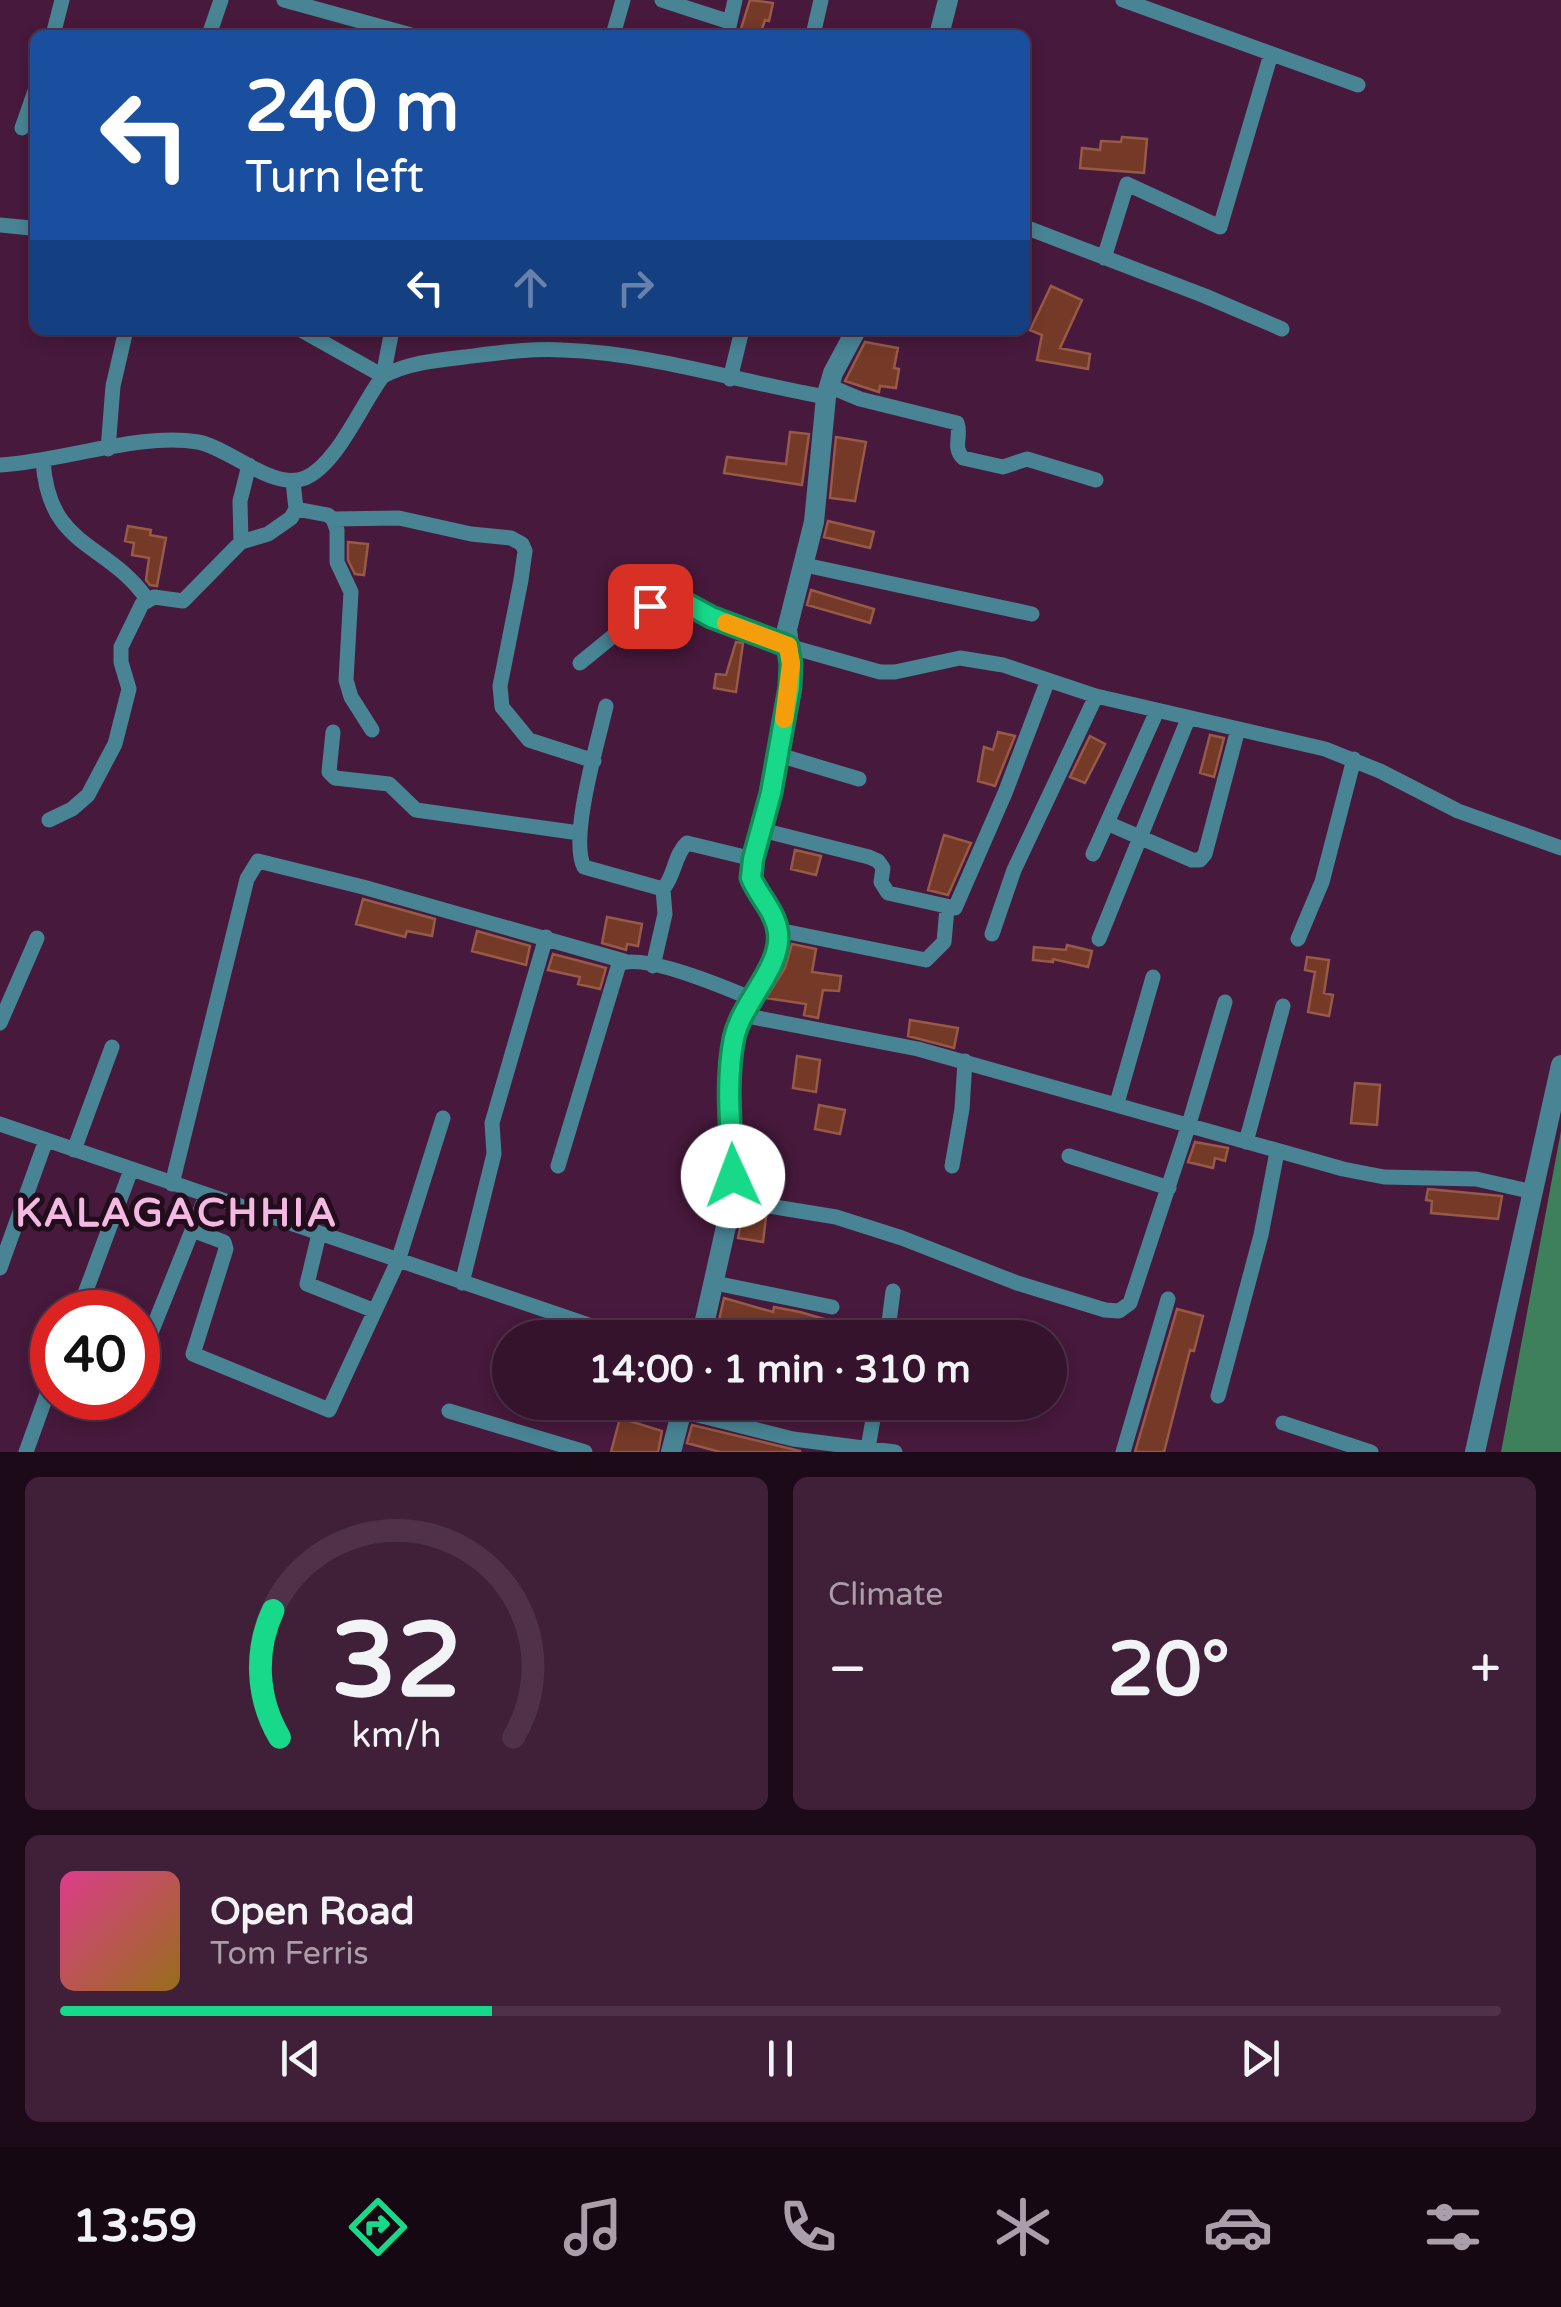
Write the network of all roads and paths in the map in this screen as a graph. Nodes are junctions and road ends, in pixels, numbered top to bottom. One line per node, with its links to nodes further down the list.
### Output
1 (62, 0): 12 (street)
2 (221, 0): 13 (street)
3 (284, 0): 10 (street)
4 (623, 0): 15 (street)
5 (662, 0): 11 (street)
6 (735, 0): 11 (street)
7 (821, 0): 16 (street)
8 (948, 0): 17 (street)
9 (1123, 0): 18 (street)
10 (307, 2): 14 (street)
11 (729, 29)
12 (54, 30)
13 (212, 30)
14 (395, 30)
15 (614, 30)
16 (814, 30)
17 (939, 30)
18 (1270, 54): 19 (street); 25 (street)
19 (1358, 85)
20 (30, 105): 21 (street)
21 (22, 128)
22 (0, 225): 23 (street)
23 (30, 228)
24 (1030, 229): 25 (street)
25 (1104, 258): 26 (street)
26 (1282, 329)
27 (125, 335): 37 (street)
28 (309, 335): 34 (street)
29 (391, 335): 34 (street)
30 (570, 335): 33 (street)
31 (741, 335): 35 (street)
32 (854, 335): 36 (street)
33 (568, 350): 34 (street); 35 (street)
34 (383, 376): 42 (street)
35 (730, 379): 36 (street)
36 (827, 392): 41 (street); 46 (street)
37 (108, 450): 38 (street); 40 (street)
38 (43, 461): 39 (street); 47 (street)
39 (0, 465)
40 (249, 465): 42 (street); 45 (street)
41 (1096, 480)
42 (294, 481): 43 (street)
43 (296, 510): 44 (street); 45 (street)
44 (333, 519): 57 (street); 61 (street)
45 (240, 542): 47 (street)
46 (805, 564): 48 (street); 49 (street)
47 (147, 599): 63 (street)
48 (1032, 614)
49 (788, 646): 50 (street); 51 (street); 59 (street)
50 (580, 663)
51 (1048, 680): 52 (street); 72 (street)
52 (1096, 696): 54 (street); 74 (street)
53 (606, 706): 61 (street)
54 (1157, 712): 55 (street); 64 (street)
55 (1188, 718): 56 (street); 67 (street)
56 (1238, 729): 60 (street); 67 (street)
57 (372, 730)
58 (333, 732): 66 (street)
59 (778, 755): 62 (street); 65 (street)
60 (1354, 759): 68 (street); 78 (street)
61 (594, 761): 66 (street)
62 (859, 779)
63 (48, 820)
64 (1108, 823): 67 (street); 69 (street)
65 (762, 830): 70 (street); 72 (street)
66 (579, 833): 71 (street)
67 (1140, 838): 77 (street)
68 (1561, 848)
69 (1094, 854)
70 (753, 859): 71 (street); 73 (street)
71 (663, 888): 80 (street)
72 (947, 908): 73 (street)
73 (778, 930): 83 (street)
74 (992, 934)
75 (37, 938): 85 (street)
76 (546, 938): 79 (street); 101 (street); 110 (street)
77 (1099, 939)
78 (1298, 940)
79 (624, 961): 80 (street); 98 (street)
80 (653, 966): 83 (street)
81 (1153, 976): 89 (street)
82 (1226, 1002): 92 (street)
83 (746, 1006): 87 (street); 105 (street)
84 (1284, 1006): 94 (street)
85 (0, 1023)
86 (112, 1047): 95 (street)
87 (965, 1061): 89 (street); 99 (street)
88 (1561, 1065): 103 (street)
89 (1117, 1103): 92 (street)
90 (443, 1118): 108 (street)
91 (0, 1124): 93 (street)
92 (1190, 1124): 94 (street); 102 (street)
93 (46, 1140): 95 (street); 109 (street)
94 (1246, 1142): 96 (street)
95 (74, 1150): 100 (street)
96 (1277, 1152): 103 (street); 121 (street)
97 (1069, 1156): 102 (street)
98 (558, 1166)
99 (952, 1166)
100 (131, 1170): 101 (street); 112 (street)
101 (172, 1184): 104 (street)
102 (1169, 1188): 105 (street)
103 (1533, 1192): 135 (street)
104 (206, 1196): 106 (street); 107 (street)
105 (732, 1200): 111 (street)
106 (192, 1230): 116 (street); 117 (street)
107 (319, 1234): 108 (street); 117 (street)
108 (398, 1261): 110 (street); 117 (street)
109 (0, 1268)
110 (462, 1283): 118 (street)
111 (714, 1283): 115 (street); 119 (street)
112 (86, 1290)
113 (893, 1291): 120 (street)
114 (1168, 1299): 133 (street)
115 (832, 1307)
116 (160, 1309)
117 (375, 1311)
118 (572, 1320)
119 (705, 1320)
120 (889, 1320)
121 (1218, 1396)
122 (449, 1411): 130 (street)
123 (38, 1420): 129 (street)
124 (680, 1420): 131 (street)
125 (728, 1420): 128 (street)
126 (873, 1420): 128 (street)
127 (1283, 1423): 134 (street)
128 (868, 1448): 132 (street)
129 (26, 1452)
130 (584, 1452)
131 (672, 1452)
132 (895, 1452)
133 (1123, 1452)
134 (1371, 1452)
135 (1475, 1452)

